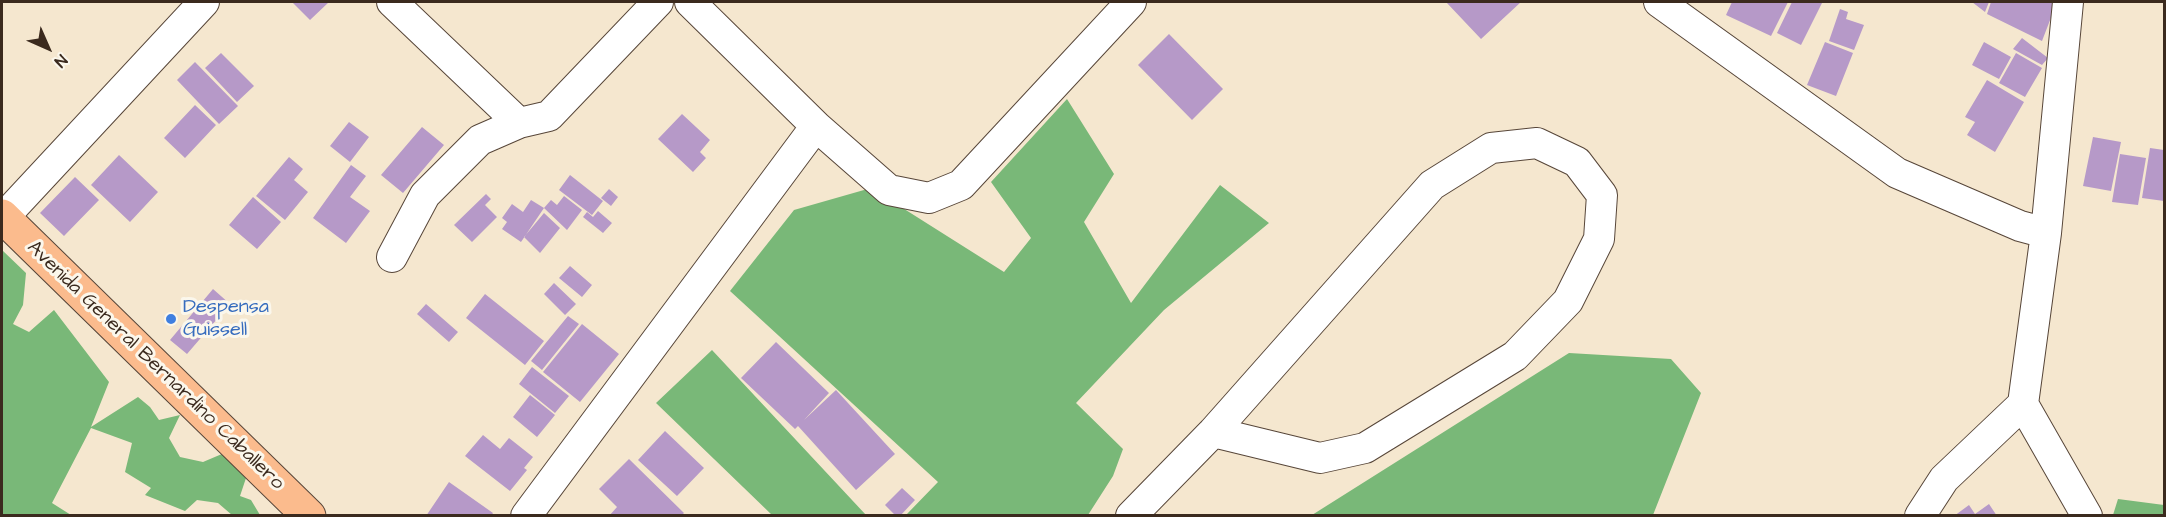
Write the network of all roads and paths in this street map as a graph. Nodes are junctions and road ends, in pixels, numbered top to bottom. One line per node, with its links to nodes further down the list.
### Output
1 (204, 2): 10 (street)
2 (392, 2): 8 (street)
3 (658, 2): 8 (street)
4 (690, 2): 9 (street)
5 (1131, 2): 9 (street)
6 (1659, 2): 11 (street)
7 (2068, 2): 11 (street)
8 (519, 123): 12 (street)
9 (816, 126): 16 (street)
10 (2, 217): 15 (main road, Avenida General Bernardino Caballero)
11 (2046, 233): 13 (street)
12 (392, 257)
13 (2023, 404): 18 (street); 19 (street)
14 (1213, 432): 14 (street); 17 (street)
15 (309, 516)
16 (526, 516)
17 (1131, 516)
18 (1920, 516)
19 (2087, 516)

